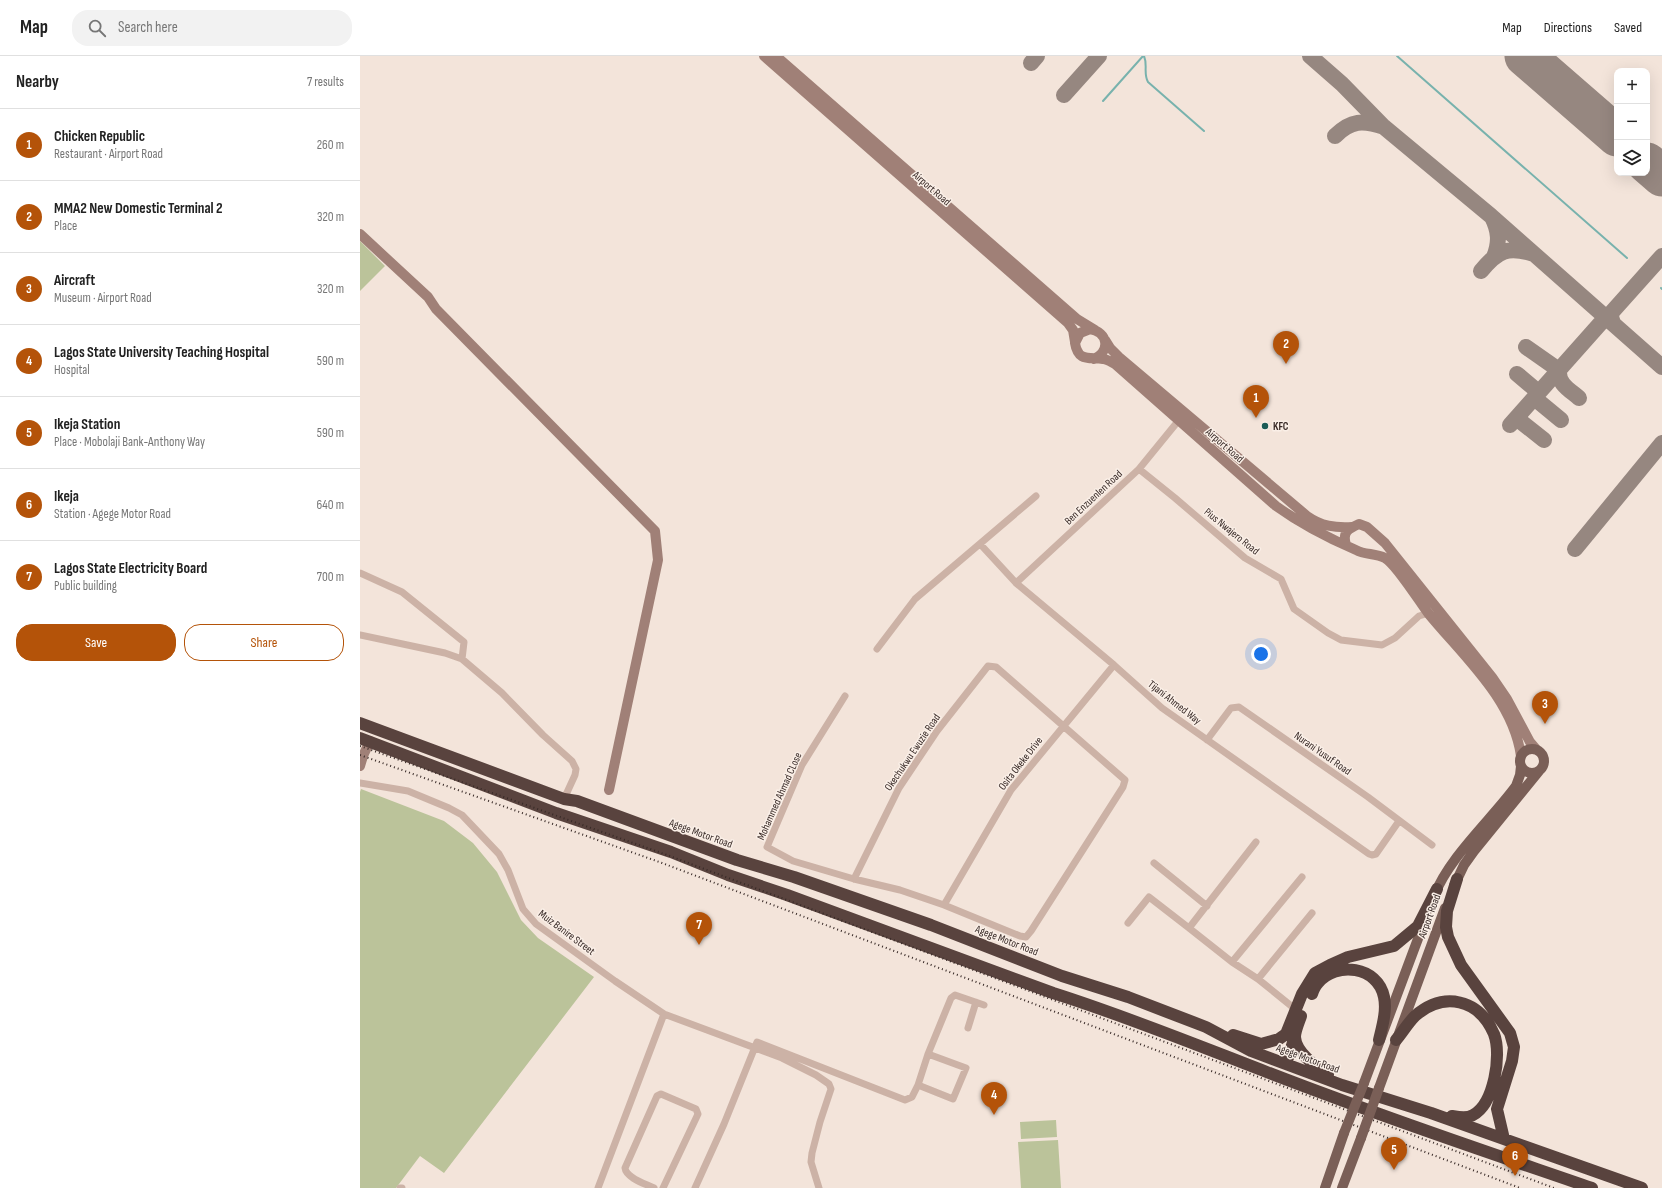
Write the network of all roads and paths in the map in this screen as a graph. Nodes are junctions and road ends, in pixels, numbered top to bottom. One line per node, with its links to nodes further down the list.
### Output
1 (764, 56): 6 (main road, Airport Road)
2 (776, 56): 4 (main road, Airport Road)
3 (360, 234): 33 (main road)
4 (1095, 330): 5 (main road); 6 (main road)
5 (1105, 340): 7 (main road); 11 (main road, Airport Road)
6 (1075, 343): 7 (main road)
7 (1094, 359): 8 (main road, Airport Road)
8 (1179, 420): 9 (street, Ben Enzuenlen Road); 14 (main road, Airport Road)
9 (1139, 469): 17 (street, Ben Enzuenlen Road); 18 (street, Pius Nwajero Road)
10 (1036, 496): 13 (street)
11 (1352, 527): 12 (main road); 14 (main road)
12 (1376, 534): 15 (main road); 28 (main road)
13 (981, 545): 17 (street, Tijani Ahmed Way); 20 (street)
14 (1346, 545): 15 (main road)
15 (1368, 553): 18 (main road, Airport Road)
16 (360, 573): 21 (street)
17 (1016, 583): 22 (street, Tijani Ahmed Way)
18 (1428, 613): 29 (main road, Airport Road)
19 (360, 636): 21 (street)
20 (876, 649)
21 (462, 659): 34 (street)
22 (1114, 665): 25 (street, Osita Okeke Drive); 27 (street, Tijani Ahmed Way)
23 (845, 696): 41 (street, Mohammed Ahmad CLose)
24 (360, 723): 34 (highway, Agege Motor Road)
25 (1063, 726): 41 (street, Okechukwu Ewuzie Road); 45 (street, Osita Okeke Drive); 45 (street)
26 (365, 740): 30 (main road); 44 (highway)
27 (1207, 740): 35 (street, Nurani Yusuf Road); 35 (street, Tijani Ahmed Way)
28 (1536, 749): 29 (main road); 31 (main road)
29 (1521, 761): 31 (main road); 43 (main road, Airport Road)
30 (360, 766)
31 (1538, 771): 42 (main road, Airport Road)
32 (360, 783): 55 (street, Muiz Banire Street)
33 (609, 790)
34 (564, 799): 39 (highway, Agege Motor Road)
35 (1399, 820): 37 (street, Nurani Yusuf Road)
36 (1256, 842): 46 (street)
37 (1432, 845)
38 (1154, 863): 46 (street)
39 (794, 877): 44 (highway); 56 (highway, Agege Motor Road)
40 (1302, 877): 50 (street)
41 (854, 879): 45 (street)
42 (1457, 879): 60 (main road, Airport Road); 67 (highway)
43 (1437, 889): 54 (highway); 59 (main road, Airport Road)
44 (787, 895): 75 (highway)
45 (944, 905)
46 (1206, 906): 49 (street)
47 (1312, 913): 51 (street)
48 (1128, 923): 49 (street)
49 (1189, 928): 50 (street)
50 (1232, 962): 51 (street)
51 (1258, 979): 54 (street)
52 (976, 1002): 53 (street); 57 (street); 62 (street)
53 (984, 1005)
54 (1295, 1009): 58 (highway)
55 (664, 1014): 61 (street, Muiz Banire Street); 68 (street)
56 (1206, 1027): 58 (highway); 63 (highway, Agege Motor Road)
57 (968, 1028)
58 (1290, 1035): 59 (highway); 63 (highway); 65 (highway)
59 (1379, 1040): 73 (main road, Airport Road, bridge)
60 (1396, 1040): 66 (highway); 74 (main road, Airport Road, bridge)
61 (754, 1048): 64 (street); 71 (street); 72 (street, Muiz Banire Street)
62 (928, 1054): 64 (street); 64 (street)
63 (1281, 1062): 65 (highway, Agege Motor Road)
64 (918, 1085)
65 (1342, 1085): 66 (highway, Agege Motor Road)
66 (1431, 1113): 67 (highway, Agege Motor Road)
67 (1504, 1139): 76 (highway, Agege Motor Road)
68 (598, 1188)
69 (654, 1188): 70 (street)
70 (662, 1188)
71 (696, 1188)
72 (819, 1188)
73 (1325, 1188)
74 (1342, 1188)
75 (1592, 1188)
76 (1642, 1188)

